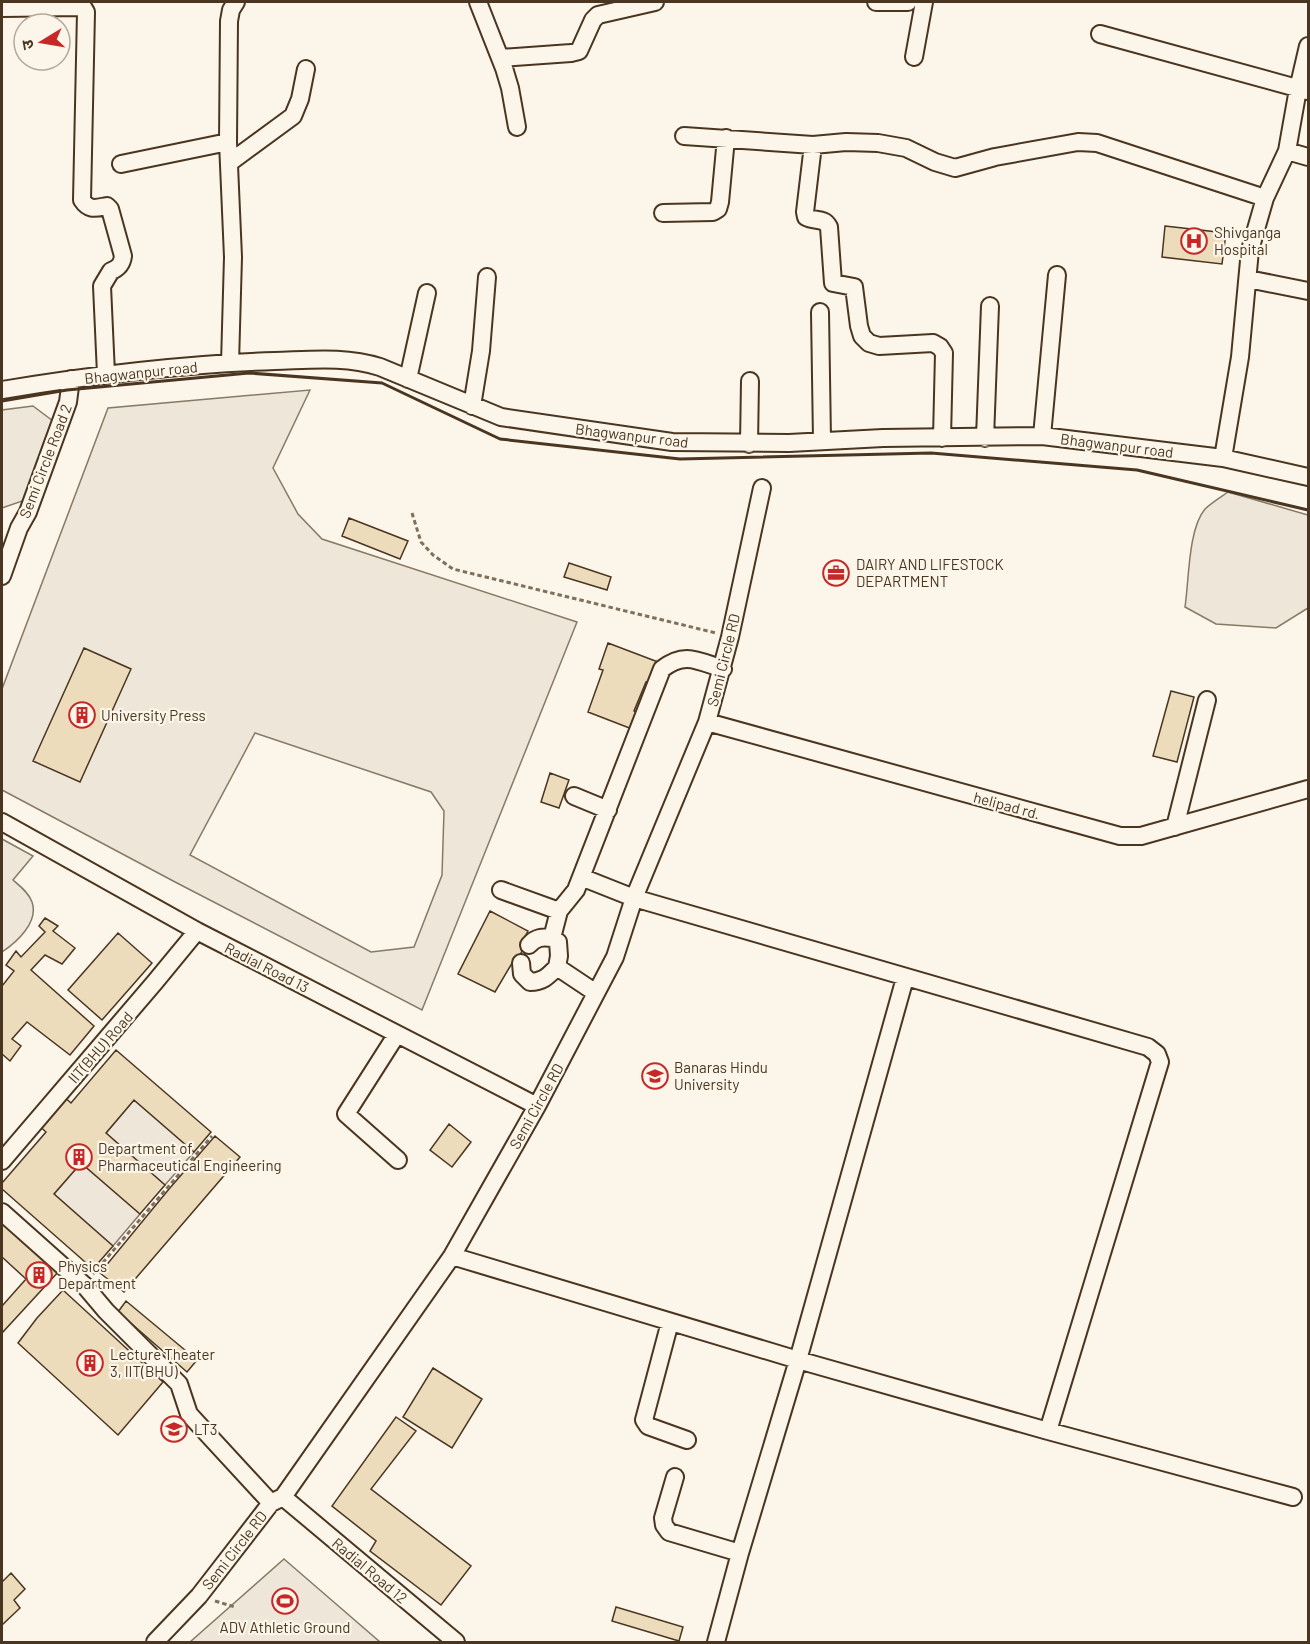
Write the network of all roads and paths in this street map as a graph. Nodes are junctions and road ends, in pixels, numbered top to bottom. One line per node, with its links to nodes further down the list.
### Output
1 (236, 2): 17 (street)
2 (477, 2): 11 (street)
3 (656, 2): 11 (street)
4 (876, 2): 5 (street)
5 (908, 2)
6 (924, 2): 10 (street)
7 (3, 6): 33 (street)
8 (1100, 34): 13 (street)
9 (1308, 46): 13 (street)
10 (914, 57)
11 (500, 58): 14 (street)
12 (306, 69): 21 (street)
13 (1303, 90): 19 (street)
14 (517, 127)
15 (684, 136): 16 (street)
16 (726, 138): 18 (street); 24 (street)
17 (228, 142): 21 (street); 22 (street)
18 (813, 145): 23 (street); 40 (street)
19 (1287, 151): 20 (street); 23 (street)
20 (1308, 157)
21 (229, 163): 32 (street)
22 (121, 164)
23 (1265, 198): 27 (street)
24 (663, 213)
25 (1057, 275): 39 (street)
26 (487, 277): 38 (street)
27 (1248, 279): 28 (street); 44 (street)
28 (1308, 291)
29 (427, 293): 35 (street)
30 (990, 306): 41 (street)
31 (820, 312): 42 (street)
32 (230, 363): 33 (street, Bhagwanpur road); 35 (street, Bhagwanpur road)
33 (106, 374): 34 (street, Bhagwanpur road)
34 (71, 379): 37 (street, Bhagwanpur road); 49 (street, Semi Circle Road 2)
35 (408, 379): 38 (street, Bhagwanpur road)
36 (750, 381): 43 (street)
37 (2, 390)
38 (472, 406): 43 (street, Bhagwanpur road)
39 (1042, 436): 41 (street, Bhagwanpur road); 44 (street, Bhagwanpur road)
40 (942, 438): 41 (street, Bhagwanpur road); 42 (street, Bhagwanpur road)
41 (986, 438)
42 (822, 440): 43 (street, Bhagwanpur road)
43 (749, 444)
44 (1223, 458): 45 (street, Bhagwanpur road)
45 (1308, 477)
46 (762, 488): 51 (street, Semi Circle RD)
47 (412, 513): 51 (path)
48 (2, 528): 49 (street)
49 (19, 528): 50 (street, Semi Circle Road 2)
50 (2, 576)
51 (730, 637): 52 (street, Semi Circle RD)
52 (723, 669): 54 (street, Semi Circle RD); 57 (street)
53 (1207, 700): 59 (street)
54 (707, 722): 59 (street, helipad rd.); 62 (street, Semi Circle RD)
55 (1308, 789): 59 (street, helipad rd.)
56 (574, 796): 57 (street)
57 (608, 810): 60 (street)
58 (2, 822): 64 (street, Radial Road 13)
59 (1175, 827)
60 (581, 877): 62 (street); 63 (street)
61 (501, 890): 63 (street)
62 (634, 898): 69 (street); 70 (street, Semi Circle RD)
63 (560, 911): 65 (street)
64 (196, 931): 71 (street, Radial Road 13); 75 (street, IIT(BHU) Road)
65 (552, 938): 66 (street); 68 (street)
66 (529, 945)
67 (521, 963): 68 (street)
68 (557, 967): 70 (street)
69 (905, 978): 80 (street); 81 (street)
70 (596, 993): 72 (street, Semi Circle RD)
71 (398, 1034): 72 (street, Radial Road 13); 74 (street)
72 (537, 1106): 77 (street, Semi Circle RD)
73 (212, 1136): 78 (path)
74 (398, 1160)
75 (2, 1161)
76 (2, 1212): 78 (street)
77 (452, 1256): 79 (street); 85 (street, Semi Circle RD)
78 (84, 1285): 85 (street, Radial Road 12)
79 (670, 1322): 80 (street); 82 (street)
80 (798, 1360): 81 (street); 86 (street)
81 (1048, 1431): 84 (street)
82 (687, 1440)
83 (675, 1477): 86 (street)
84 (1293, 1497)
85 (277, 1500): 87 (street, Semi Circle RD); 88 (street, Radial Road 12)
86 (740, 1553): 89 (street)
87 (155, 1642)
88 (456, 1642)
89 (716, 1642)

